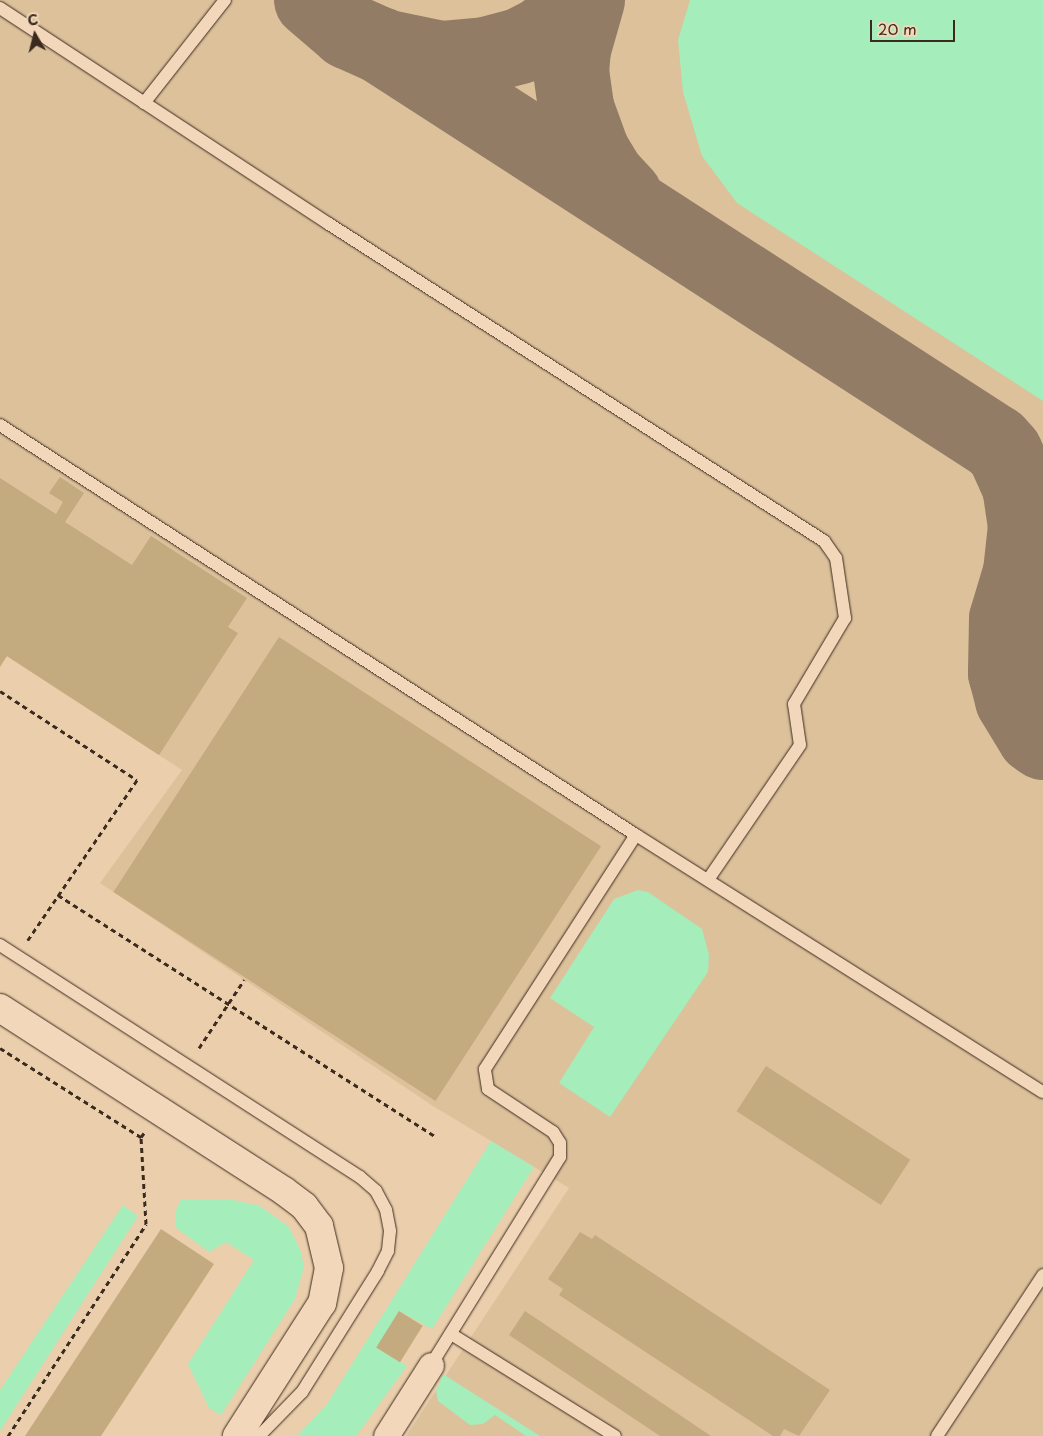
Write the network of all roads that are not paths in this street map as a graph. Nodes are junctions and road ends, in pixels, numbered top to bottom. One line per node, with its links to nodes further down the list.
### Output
1 (225, 0): 3 (lane)
2 (0, 8): 3 (lane)
3 (144, 103): 6 (lane)
4 (0, 425): 5 (lane)
5 (636, 835): 6 (lane); 13 (lane)
6 (708, 880): 11 (lane)
7 (0, 940): 9 (lane)
8 (0, 945): 9 (lane)
9 (15, 955): 16 (lane)
10 (0, 1008): 15 (main road)
11 (1043, 1092)
12 (1043, 1275): 19 (lane)
13 (451, 1334): 14 (lane); 18 (lane)
14 (430, 1365): 17 (street)
15 (238, 1436)
16 (259, 1436)
17 (386, 1436)
18 (615, 1436)
19 (937, 1436)

